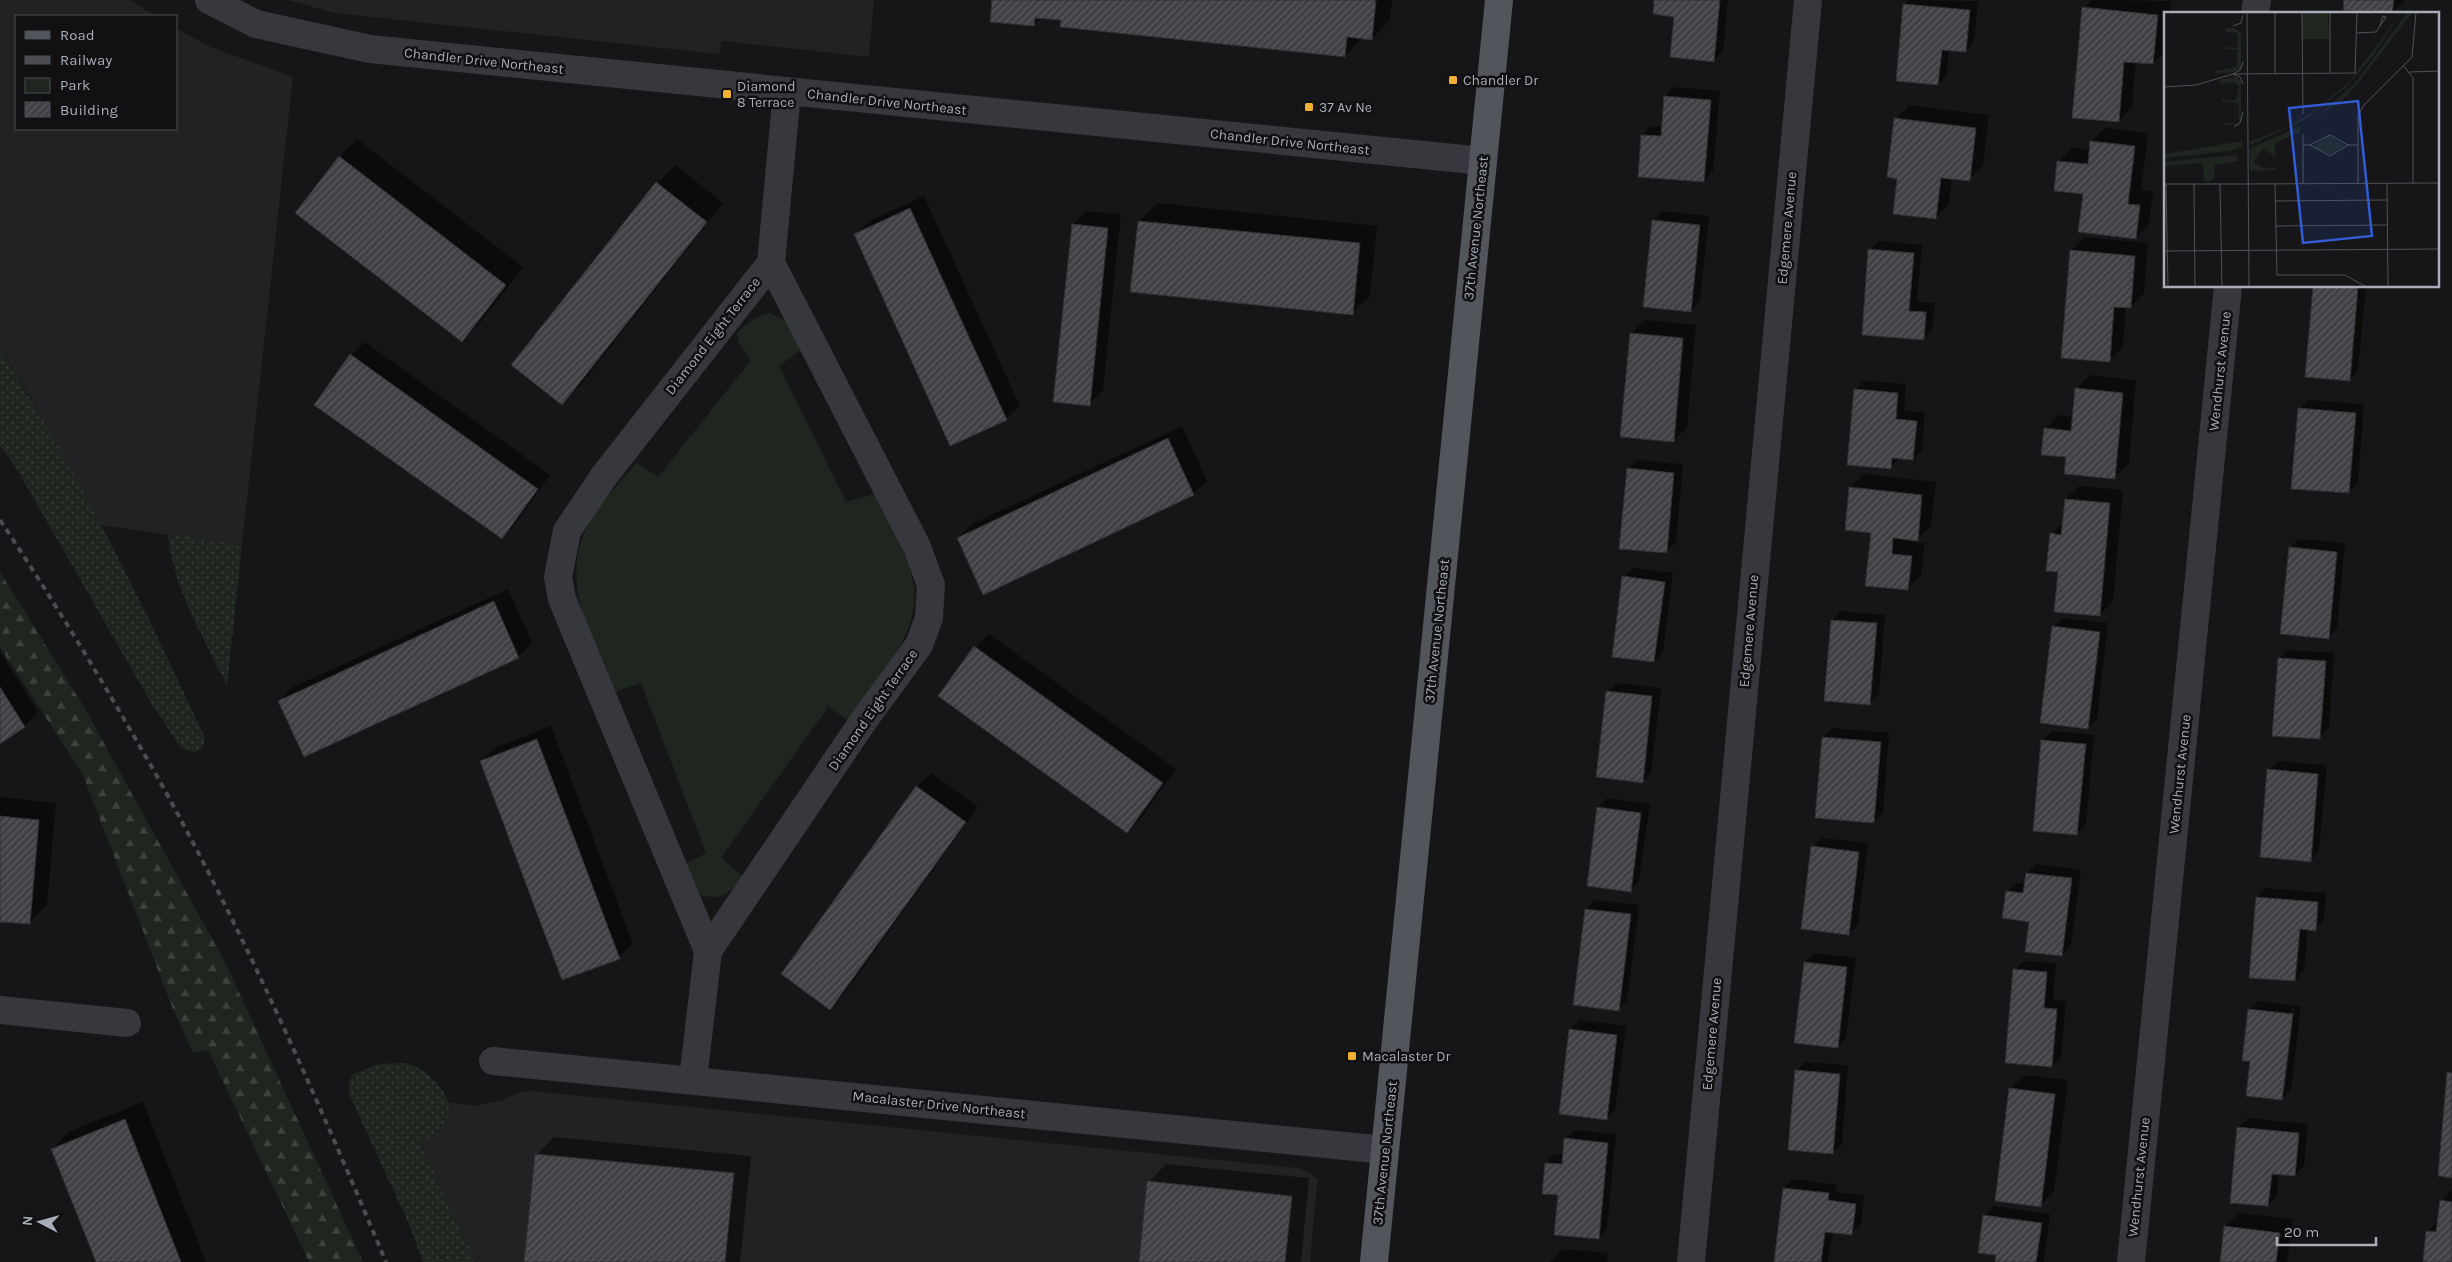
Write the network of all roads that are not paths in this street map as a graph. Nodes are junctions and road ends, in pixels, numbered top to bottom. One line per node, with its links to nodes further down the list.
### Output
1 (210, 0): 4 (street, Chandler Drive Northeast)
2 (1499, 0): 5 (main road, 37th Avenue Northeast)
3 (1808, 0): 15 (street, Edgemere Avenue)
4 (787, 92): 5 (street, Chandler Drive Northeast); 6 (street)
5 (1483, 161): 13 (main road, 37th Avenue Northeast)
6 (771, 263): 8 (street, Diamond Eight Terrace); 8 (street, Diamond Eight Terrace)
7 (2228, 288): 16 (street, Wendhurst Avenue)
8 (708, 950): 12 (street, Diamond Eight Terrace)
9 (0, 1010): 10 (street)
10 (127, 1023)
11 (493, 1061): 12 (street, Macalaster Drive Northeast)
12 (694, 1080): 13 (street, Macalaster Drive Northeast)
13 (1385, 1150): 14 (main road, 37th Avenue Northeast)
14 (1374, 1262)
15 (1690, 1262)
16 (2131, 1262)

